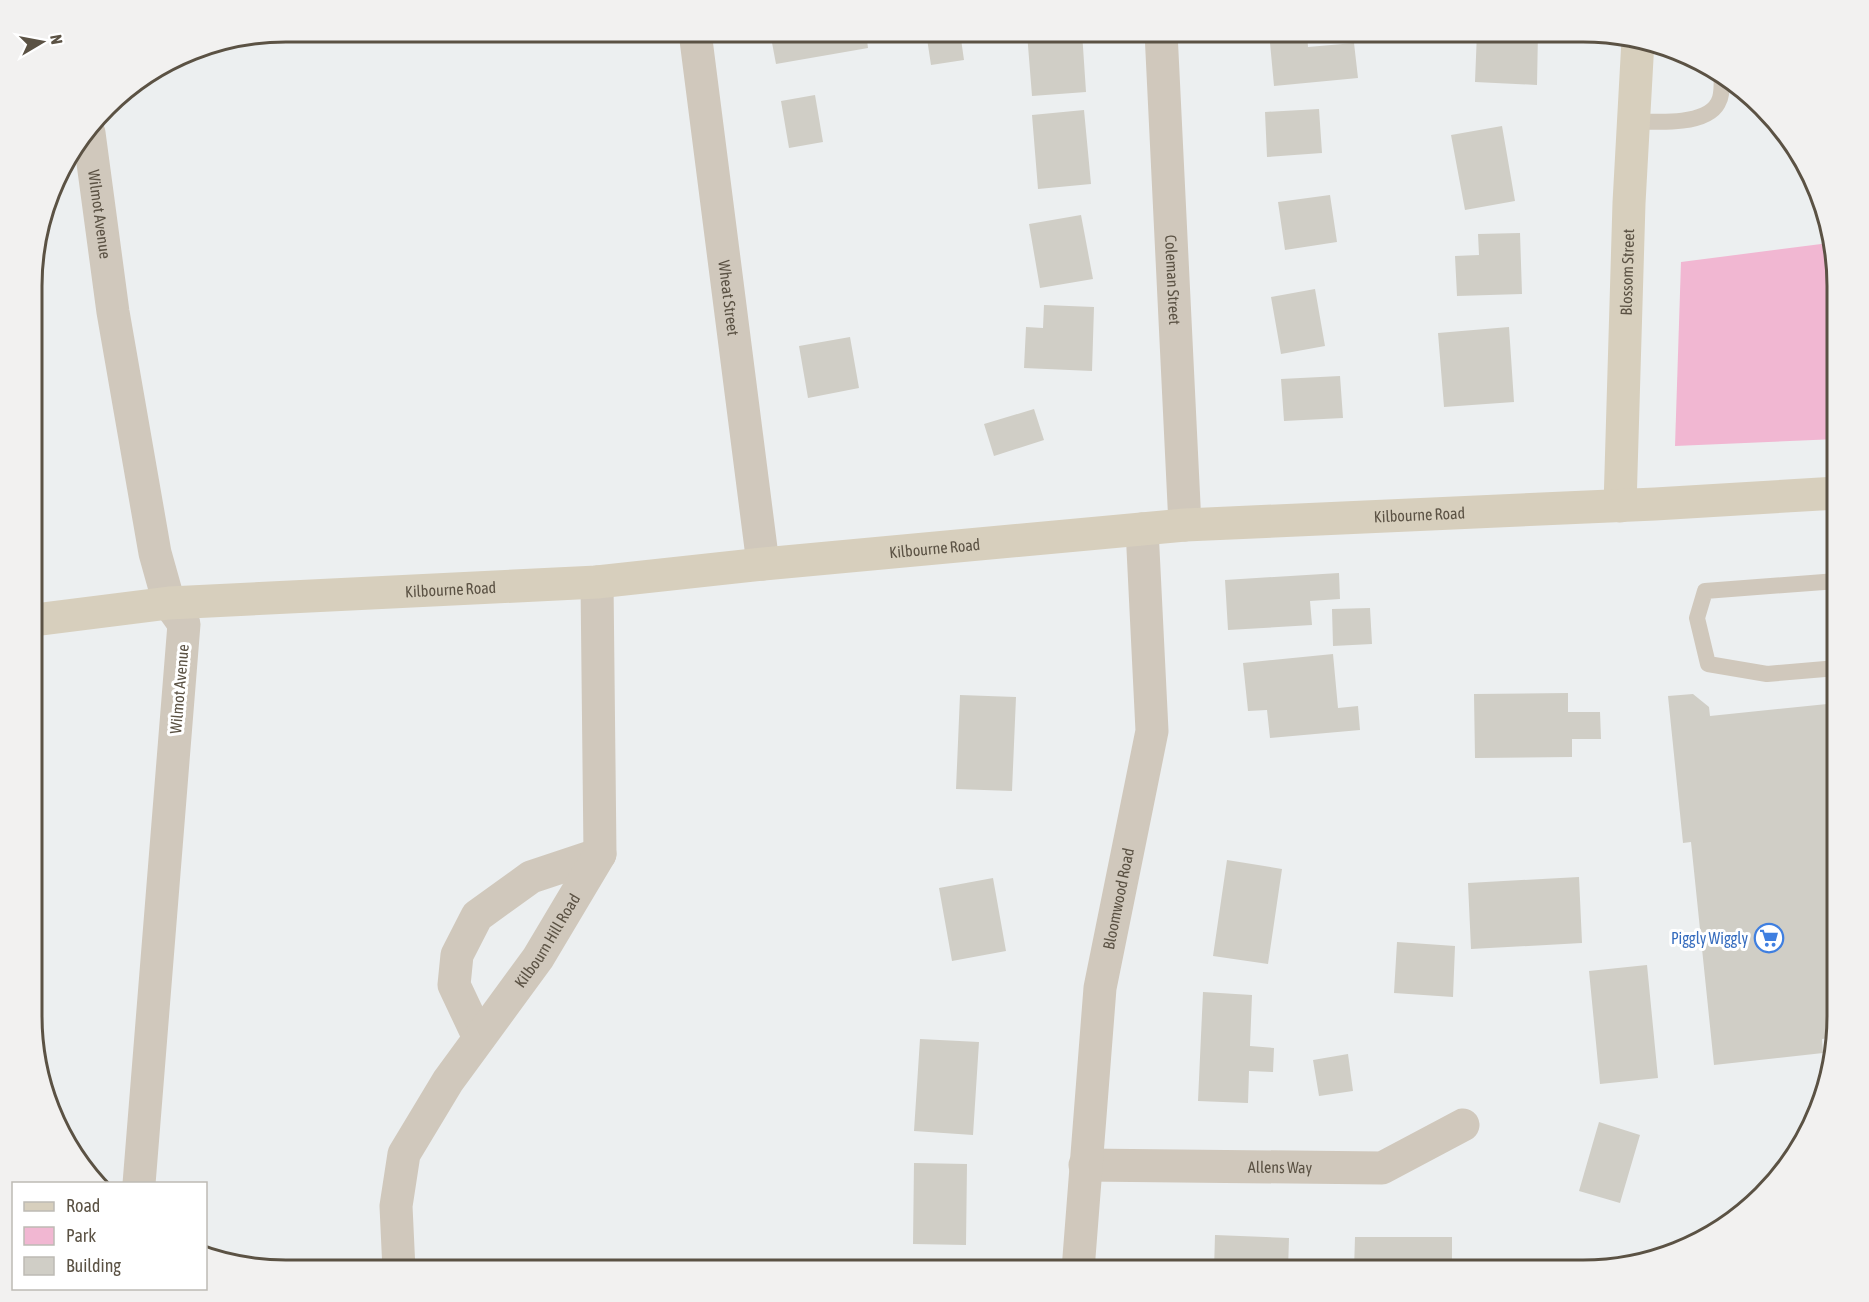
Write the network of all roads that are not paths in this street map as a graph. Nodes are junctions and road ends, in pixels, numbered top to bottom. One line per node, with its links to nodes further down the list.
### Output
1 (696, 42): 11 (street, Wheat Street)
2 (1161, 42): 9 (street, Coleman Street)
3 (1637, 48): 5 (street, Blossom Street)
4 (1721, 85): 5 (lane)
5 (1633, 121): 8 (street, Blossom Street)
6 (90, 140): 14 (street, Wilmot Avenue)
7 (1827, 494): 8 (street, Kilbourne Road)
8 (1620, 506): 9 (street, Kilbourne Road)
9 (1185, 525): 10 (street, Kilbourne Road)
10 (1142, 529): 11 (street, Kilbourne Road); 20 (street, Bloomwood Road)
11 (763, 564): 12 (street, Kilbourne Road)
12 (597, 582): 14 (street, Kilbourne Road); 17 (street)
13 (1827, 582): 16 (lane)
14 (169, 603): 15 (street, Kilbourne Road); 21 (street, Wilmot Avenue)
15 (42, 619)
16 (1827, 670)
17 (600, 854): 18 (street, Kilbourn Hill Road); 18 (street)
18 (479, 1038): 22 (street, Kilbourn Hill Road)
19 (1463, 1125): 20 (street, Allens Way)
20 (1085, 1165): 23 (street, Bloomwood Road)
21 (138, 1182)
22 (399, 1260)
23 (1079, 1260)

